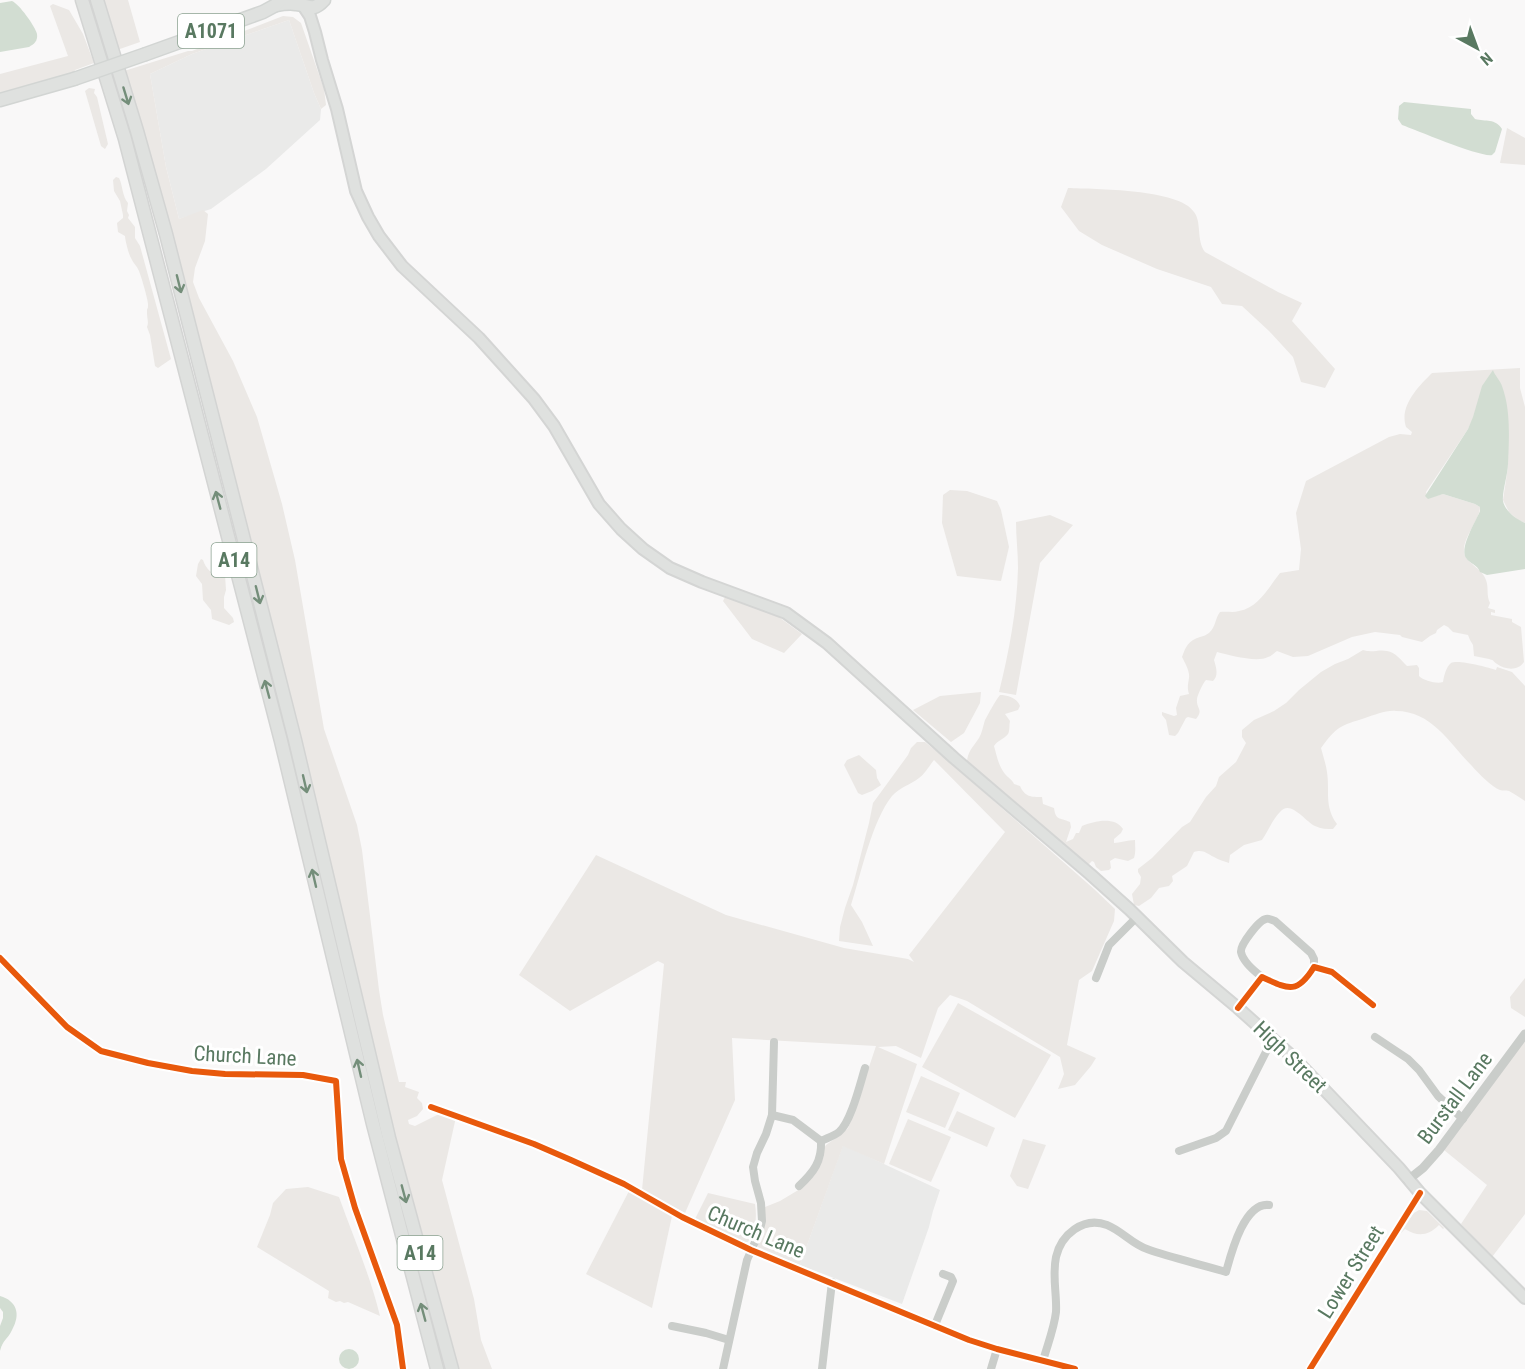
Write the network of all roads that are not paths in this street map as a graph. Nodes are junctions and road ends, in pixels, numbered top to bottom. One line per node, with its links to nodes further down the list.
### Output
1 (82, 0): 23 (main road, A14, one-way to 1)
2 (97, 0): 23 (main road, A14, one-way to 23)
3 (323, 1): 5 (main road); 6 (main road)
4 (278, 3): 5 (main road, A1071); 7 (main road, A1071, bridge)
5 (300, 3): 6 (main road, High Street)
6 (315, 32): 8 (main road, High Street)
7 (0, 100)
8 (1137, 917): 12 (street); 14 (main road, High Street)
9 (0, 958): 40 (street, Church Lane)
10 (1314, 967): 11 (street); 11 (street); 13 (street)
11 (1262, 977): 14 (street)
12 (1096, 978)
13 (1373, 1005)
14 (1238, 1008): 17 (main road, High Street)
15 (1525, 1034): 22 (street, Burstall Lane)
16 (1375, 1037): 22 (street)
17 (1273, 1038): 26 (street); 27 (main road, High Street)
18 (774, 1042): 21 (street)
19 (865, 1068): 25 (street)
20 (431, 1107): 31 (street, Church Lane)
21 (772, 1114): 25 (street); 31 (street)
22 (1463, 1119): 27 (street, Burstall Lane)
23 (378, 1121): 24 (main road, A14)
24 (383, 1138): 41 (main road, A14, one-way to 24); 42 (main road, A14, one-way to 42)
25 (821, 1141): 28 (street)
26 (1179, 1151)
27 (1408, 1179): 29 (main road, High Street)
28 (800, 1186)
29 (1420, 1193): 34 (main road, High Street); 47 (street, Lower Street)
30 (1269, 1205): 39 (street)
31 (751, 1250): 33 (street, Church Lane); 37 (street)
32 (943, 1274): 35 (street)
33 (832, 1282): 35 (street, Church Lane); 44 (street)
34 (1525, 1298)
35 (935, 1325): 38 (street, Church Lane)
36 (672, 1326): 37 (street)
37 (729, 1340): 43 (street)
38 (997, 1349): 39 (street, Church Lane); 45 (street)
39 (1043, 1361): 46 (street, Church Lane)
40 (403, 1369)
41 (437, 1369)
42 (452, 1369)
43 (723, 1369)
44 (822, 1369)
45 (991, 1369)
46 (1075, 1369)
47 (1310, 1369)

